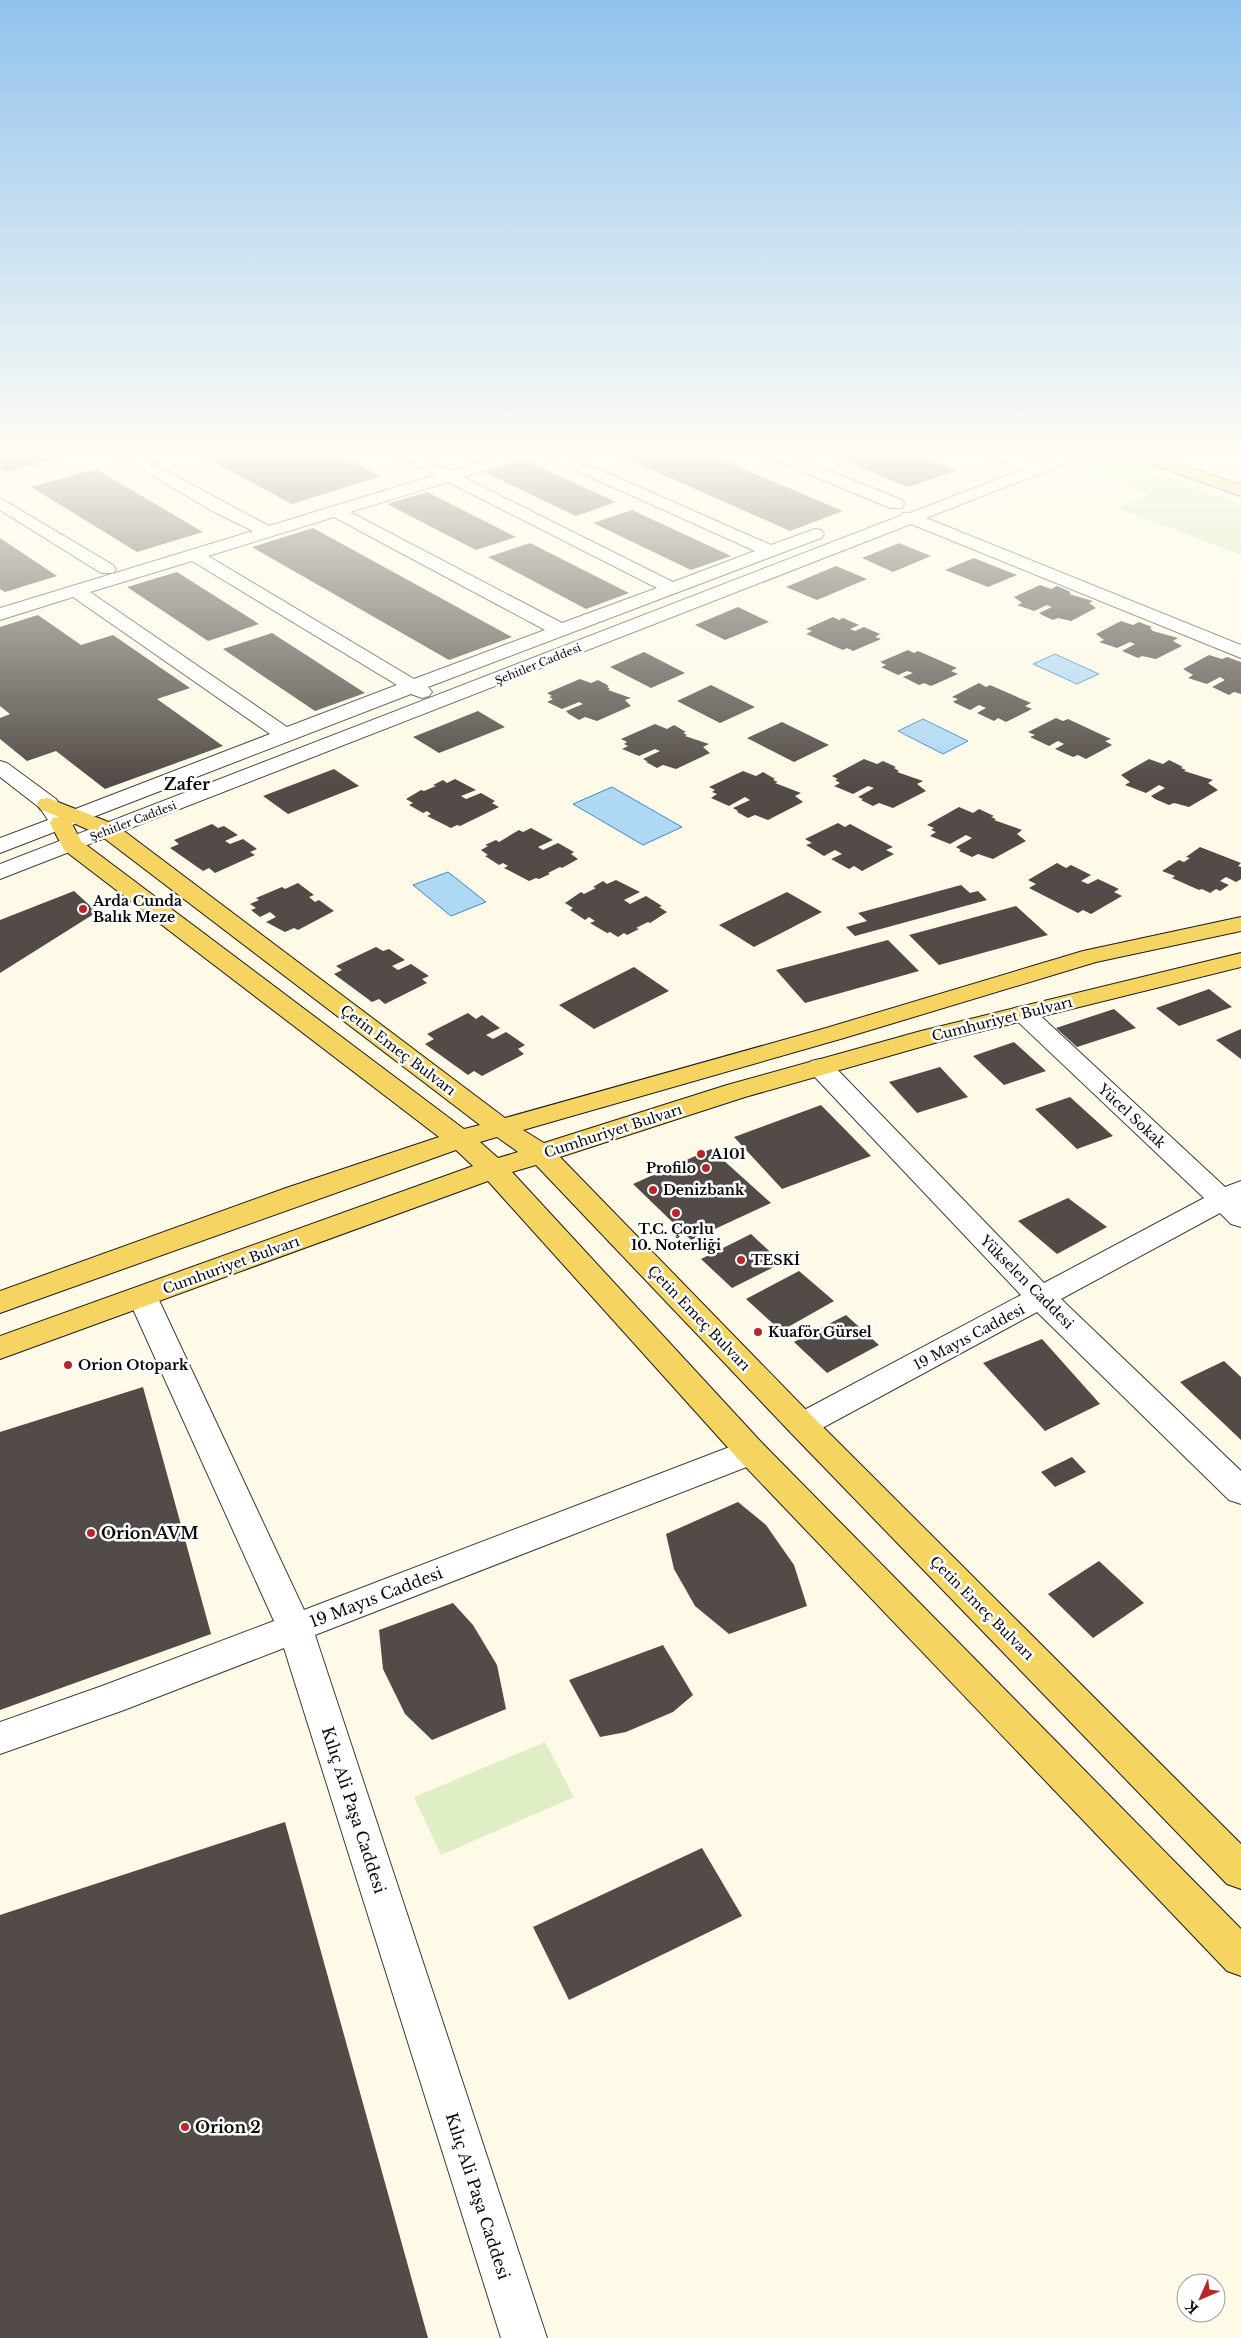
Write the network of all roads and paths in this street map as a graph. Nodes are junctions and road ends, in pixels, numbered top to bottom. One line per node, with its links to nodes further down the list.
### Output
1 (97, 563): 10 (street)
2 (126, 563): 10 (street)
3 (167, 563): 12 (street)
4 (207, 563): 17 (street)
5 (434, 563): 15 (street)
6 (622, 563): 11 (street)
7 (738, 563): 11 (street, Şehitler Caddesi)
8 (777, 563): 18 (street, Şehitler Caddesi)
9 (1027, 563): 16 (street)
10 (107, 569): 13 (street)
11 (672, 588): 15 (street, Şehitler Caddesi)
12 (76, 591): 14 (street); 19 (street)
13 (0, 602)
14 (0, 614)
15 (560, 630): 17 (street, Şehitler Caddesi)
16 (1241, 652)
17 (412, 687): 18 (street); 19 (street, Şehitler Caddesi)
18 (440, 703): 22 (street, Şehitler Caddesi)
19 (285, 735): 21 (street, Şehitler Caddesi)
20 (0, 767): 21 (street)
21 (62, 815): 22 (main road, Çetin Emeç Bulvarı); 23 (main road); 24 (street, Şehitler Caddesi)
22 (108, 830): 23 (street, Şehitler Caddesi); 30 (main road, Çetin Emeç Bulvarı)
23 (72, 845): 25 (street, Şehitler Caddesi); 31 (main road)
24 (0, 846)
25 (0, 872)
26 (1241, 924): 30 (main road)
27 (1241, 960): 28 (main road, Cumhuriyet Bulvarı)
28 (1023, 1013): 29 (main road, Cumhuriyet Bulvarı); 34 (street, Yücel Sokak)
29 (820, 1068): 32 (main road, Cumhuriyet Bulvarı); 36 (street, Yükselen Caddesi)
30 (500, 1128): 31 (main road); 32 (main road, Çetin Emeç Bulvarı)
31 (460, 1139): 33 (main road); 37 (main road)
32 (542, 1155): 33 (main road, Cumhuriyet Bulvarı); 39 (main road, Çetin Emeç Bulvarı)
33 (493, 1169): 35 (main road, Cumhuriyet Bulvarı); 40 (main road)
34 (1235, 1202): 36 (street, 19 Mayıs Caddesi)
35 (143, 1298): 38 (main road, Cumhuriyet Bulvarı); 42 (street, Kılıç Ali Paşa Caddesi)
36 (1041, 1298): 39 (street, 19 Mayıs Caddesi); 41 (street, Yükselen Caddesi)
37 (0, 1302)
38 (0, 1348)
39 (802, 1425): 44 (main road, Çetin Emeç Bulvarı)
40 (751, 1452): 42 (street, 19 Mayıs Caddesi); 45 (main road)
41 (1241, 1491)
42 (295, 1628): 43 (street, 19 Mayıs Caddesi); 46 (street, Kılıç Ali Paşa Caddesi)
43 (0, 1738)
44 (1241, 1871)
45 (1241, 1957)
46 (524, 2338)

